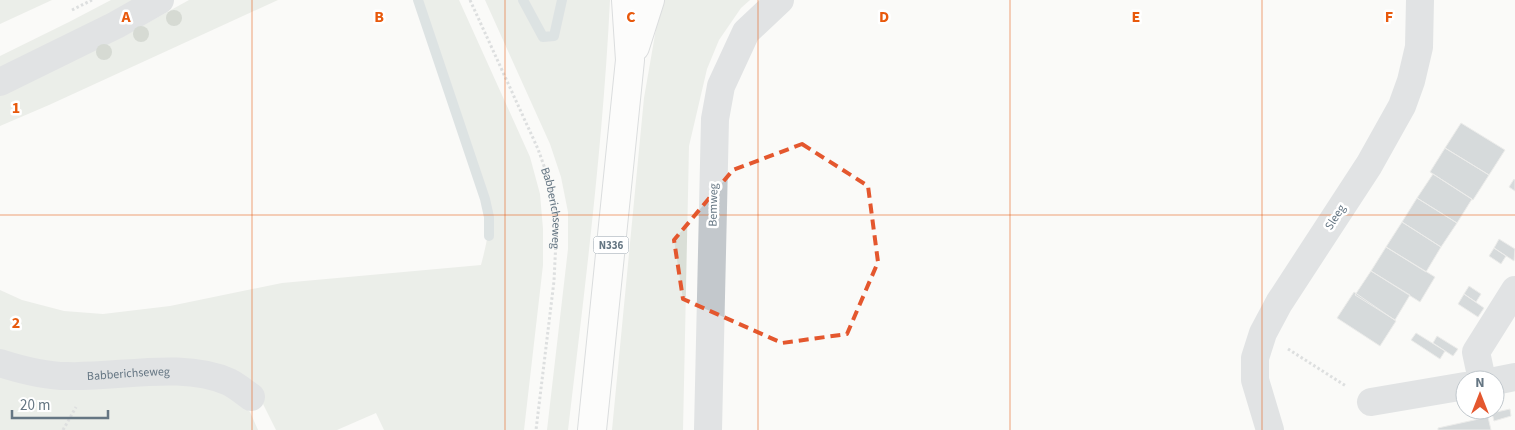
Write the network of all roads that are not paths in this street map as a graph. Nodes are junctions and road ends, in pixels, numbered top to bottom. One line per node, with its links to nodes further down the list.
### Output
1 (160, 0): 7 (street)
2 (626, 0): 6 (main road, N336)
3 (650, 0): 6 (main road, N336)
4 (780, 0): 15 (street, Bemweg)
5 (1420, 0): 16 (street, Sleeg)
6 (630, 60): 14 (main road, N336)
7 (0, 82)
8 (1515, 290): 10 (street)
9 (0, 363): 12 (street, Babberichseweg)
10 (1480, 370)
11 (1455, 388): 13 (street)
12 (251, 397)
13 (1371, 402)
14 (592, 430)
15 (708, 430)
16 (1270, 430)

